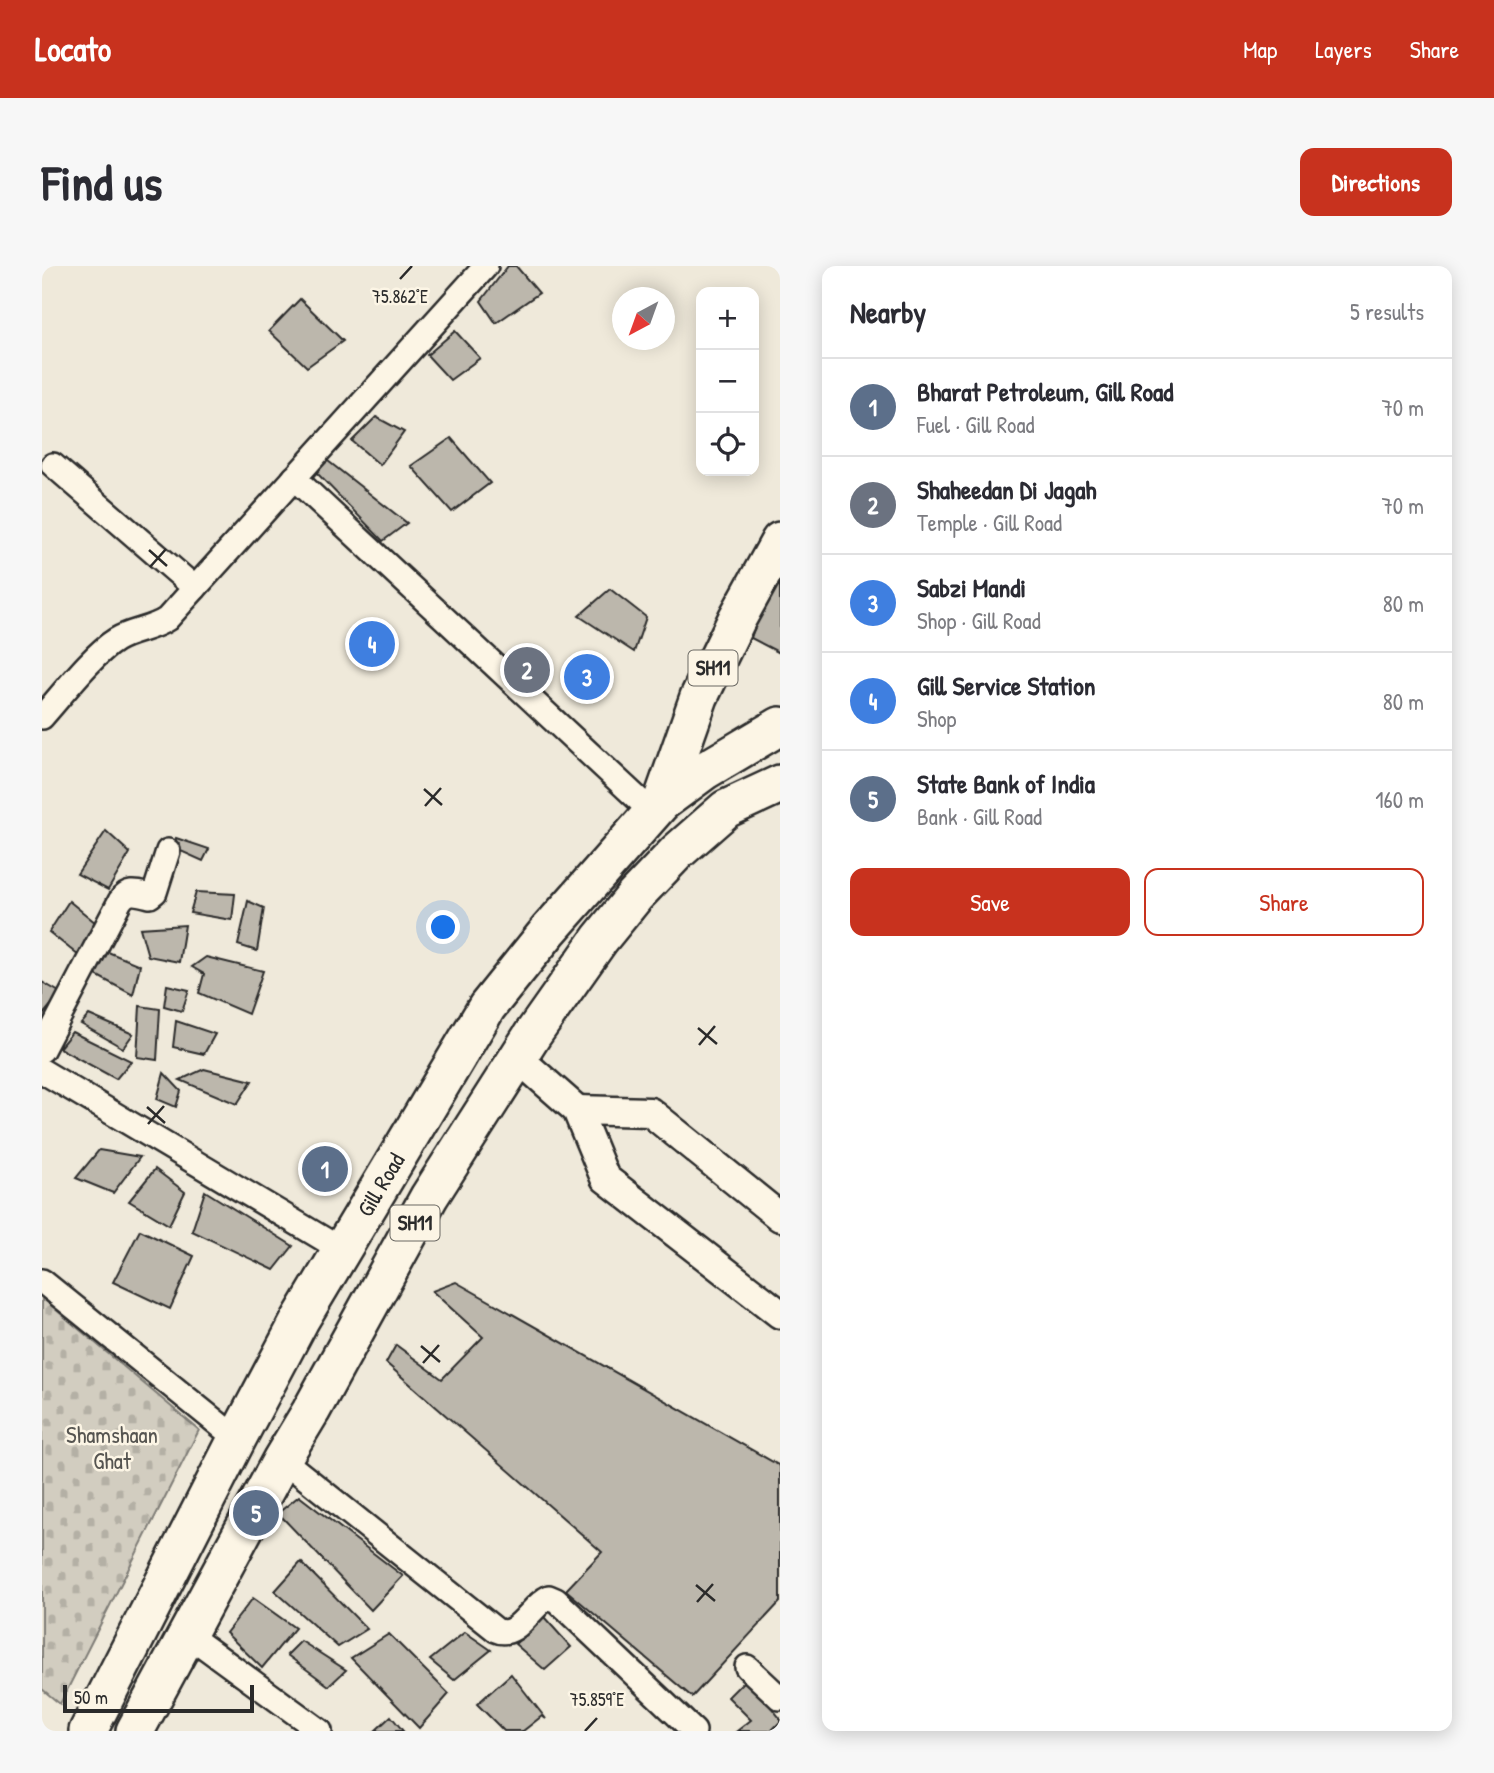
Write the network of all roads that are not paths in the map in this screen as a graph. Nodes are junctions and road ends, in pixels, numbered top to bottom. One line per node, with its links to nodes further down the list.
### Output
1 (486, 266): 3 (street)
2 (53, 465): 5 (street)
3 (294, 478): 5 (street); 9 (street)
4 (780, 541): 9 (main road, SH11)
5 (195, 588): 6 (street)
6 (42, 717)
7 (780, 726): 9 (main road, Gill Road / SH11)
8 (780, 784): 12 (main road, Gill Road / SH11)
9 (657, 807): 16 (main road, Gill Road / SH11)
10 (168, 851): 11 (street)
11 (42, 1050)
12 (518, 1058): 14 (street); 20 (main road, Gill Road / SH11)
13 (42, 1071): 16 (street)
14 (577, 1110): 15 (street); 18 (street)
15 (780, 1217)
16 (342, 1250): 19 (main road, Gill Road / SH11)
17 (42, 1281): 19 (street)
18 (780, 1314)
19 (237, 1439): 24 (main road, Gill Road / SH11)
20 (282, 1459): 21 (main road, Gill Road / SH11); 27 (street)
21 (187, 1634): 25 (main road, Gill Road / SH11); 26 (street)
22 (747, 1667): 23 (street)
23 (780, 1698)
24 (88, 1731)
25 (135, 1731)
26 (320, 1731)
27 (694, 1731)

